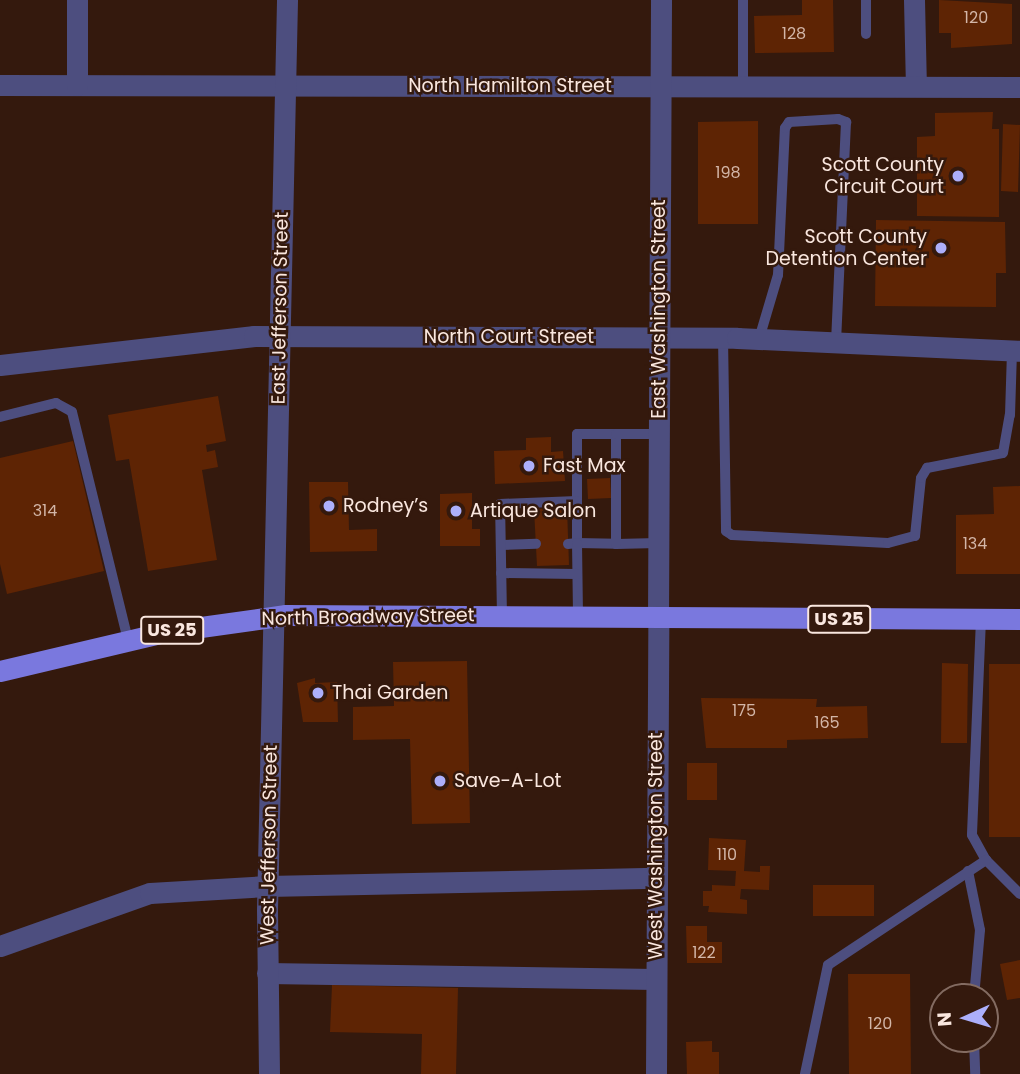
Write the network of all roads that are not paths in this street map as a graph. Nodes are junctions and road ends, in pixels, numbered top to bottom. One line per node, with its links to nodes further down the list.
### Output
1 (77, 0): 9 (street)
2 (287, 0): 10 (street, East Jefferson Street)
3 (661, 0): 11 (street, East Washington Street)
4 (743, 0): 12 (lane)
5 (866, 0): 7 (lane)
6 (914, 0): 13 (street)
7 (866, 34)
8 (0, 85): 9 (street, North Hamilton Street)
9 (77, 85): 10 (street, North Hamilton Street)
10 (285, 85): 11 (street, North Hamilton Street); 15 (street, East Jefferson Street)
11 (661, 86): 12 (street, North Hamilton Street); 16 (street, East Washington Street)
12 (743, 86): 13 (street, North Hamilton Street)
13 (916, 86): 14 (street, North Hamilton Street)
14 (1020, 87)
15 (280, 336): 16 (street, North Court Street); 21 (street, North Court Street); 33 (street, East Jefferson Street)
16 (659, 337): 17 (street, North Court Street); 23 (street, East Washington Street)
17 (723, 337): 18 (street, North Court Street); 20 (lane)
18 (759, 339): 19 (street, North Court Street); 19 (lane)
19 (836, 342): 20 (street, North Court Street)
20 (1016, 351)
21 (0, 365)
22 (0, 417): 39 (lane)
23 (659, 433): 24 (lane); 27 (street, East Washington Street)
24 (615, 434): 25 (lane); 29 (lane)
25 (577, 501): 26 (lane); 30 (lane)
26 (572, 543): 29 (lane); 32 (lane)
27 (658, 543): 29 (lane); 36 (street, East Washington Street)
28 (536, 544): 30 (lane)
29 (616, 544)
30 (501, 545): 31 (lane)
31 (501, 573): 32 (lane); 34 (lane)
32 (577, 574): 35 (lane)
33 (273, 616): 34 (main road, North Broadway Street / US 25); 39 (main road, North Broadway Street / US 25); 44 (street, West Jefferson Street)
34 (502, 616): 35 (main road, North Broadway Street / US 25)
35 (578, 617): 36 (main road, North Broadway Street / US 25)
36 (658, 618): 37 (main road, US 25); 43 (street, West Washington Street)
37 (981, 619): 38 (main road, US 25); 41 (lane)
38 (1020, 619)
39 (128, 640): 40 (main road, North Broadway Street / US 25)
40 (0, 671)
41 (986, 860): 42 (lane); 45 (lane)
42 (968, 871): 49 (lane); 53 (lane)
43 (656, 878): 44 (street); 48 (street, West Washington Street)
44 (267, 886): 46 (street); 47 (street, West Jefferson Street)
45 (1020, 894)
46 (0, 946)
47 (267, 973): 48 (street); 51 (street, West Jefferson Street)
48 (655, 979): 52 (street, West Washington Street)
49 (975, 983)
50 (974, 1053): 54 (lane)
51 (269, 1074)
52 (656, 1074)
53 (805, 1074)
54 (975, 1074)

